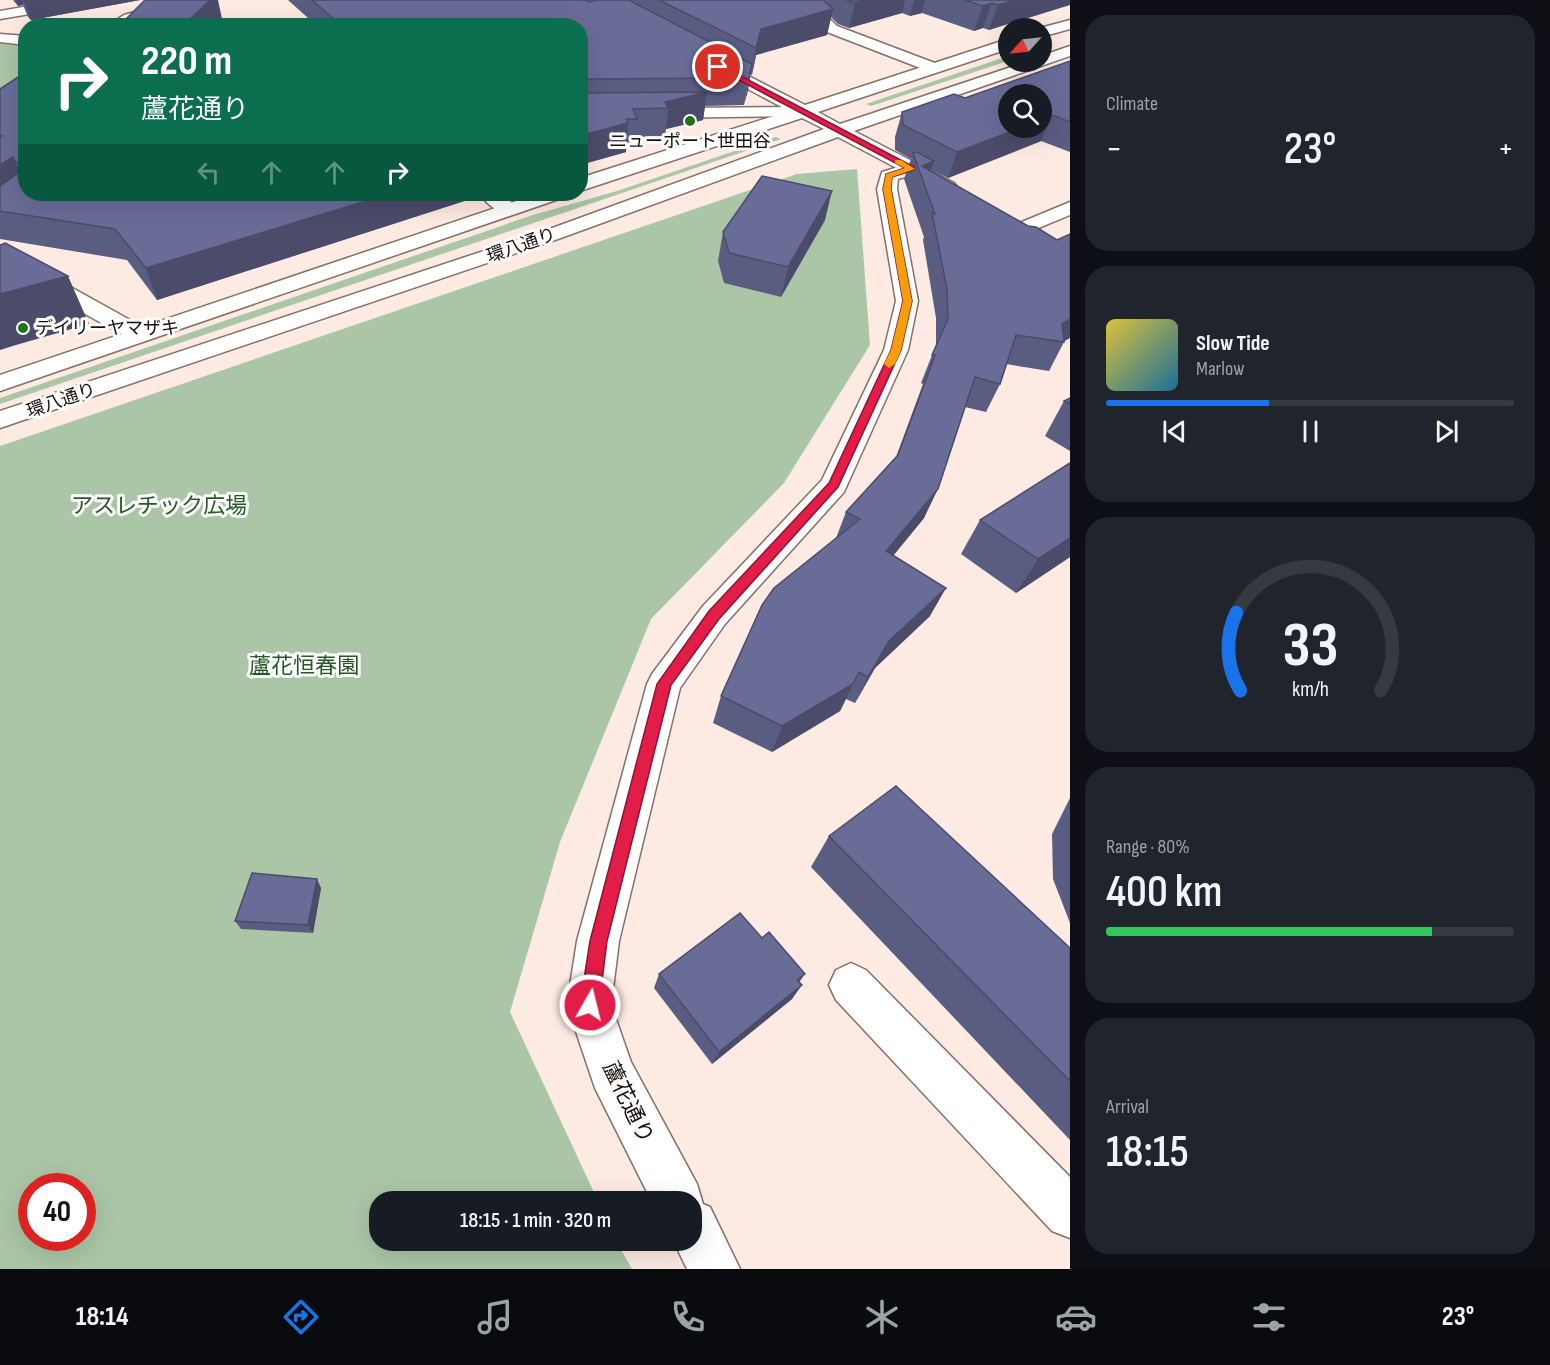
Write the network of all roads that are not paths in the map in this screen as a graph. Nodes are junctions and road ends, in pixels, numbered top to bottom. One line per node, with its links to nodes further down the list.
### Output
1 (89, 0): 4 (main road)
2 (184, 0): 5 (main road)
3 (806, 1): 14 (main road)
4 (0, 15)
5 (129, 18)
6 (1070, 24): 7 (main road)
7 (1052, 30)
8 (0, 38): 9 (main road)
9 (18, 40)
10 (998, 47): 14 (main road)
11 (1070, 51): 13 (main road, 環八通り)
12 (690, 52): 16 (main road)
13 (1052, 57)
14 (934, 68): 16 (main road)
15 (1008, 72): 18 (main road, 環八通り)
16 (802, 112): 17 (main road); 18 (main road); 20 (main road)
17 (588, 115)
18 (837, 130): 19 (main road); 30 (main road, 環八通り)
19 (911, 169): 21 (main road); 32 (main road, 蘆花通り)
20 (588, 182)
21 (966, 197)
22 (502, 201): 28 (main road, 環八通り)
23 (1070, 208): 25 (main road)
24 (1004, 218): 25 (main road)
25 (1024, 228): 26 (main road)
26 (1042, 238)
27 (0, 261): 28 (main road)
28 (140, 335): 29 (main road, 環八通り)
29 (0, 383)
30 (0, 420)
31 (851, 985): 33 (main road)
32 (673, 1191)
33 (1070, 1213)
34 (702, 1246): 35 (main road)
35 (714, 1269)

